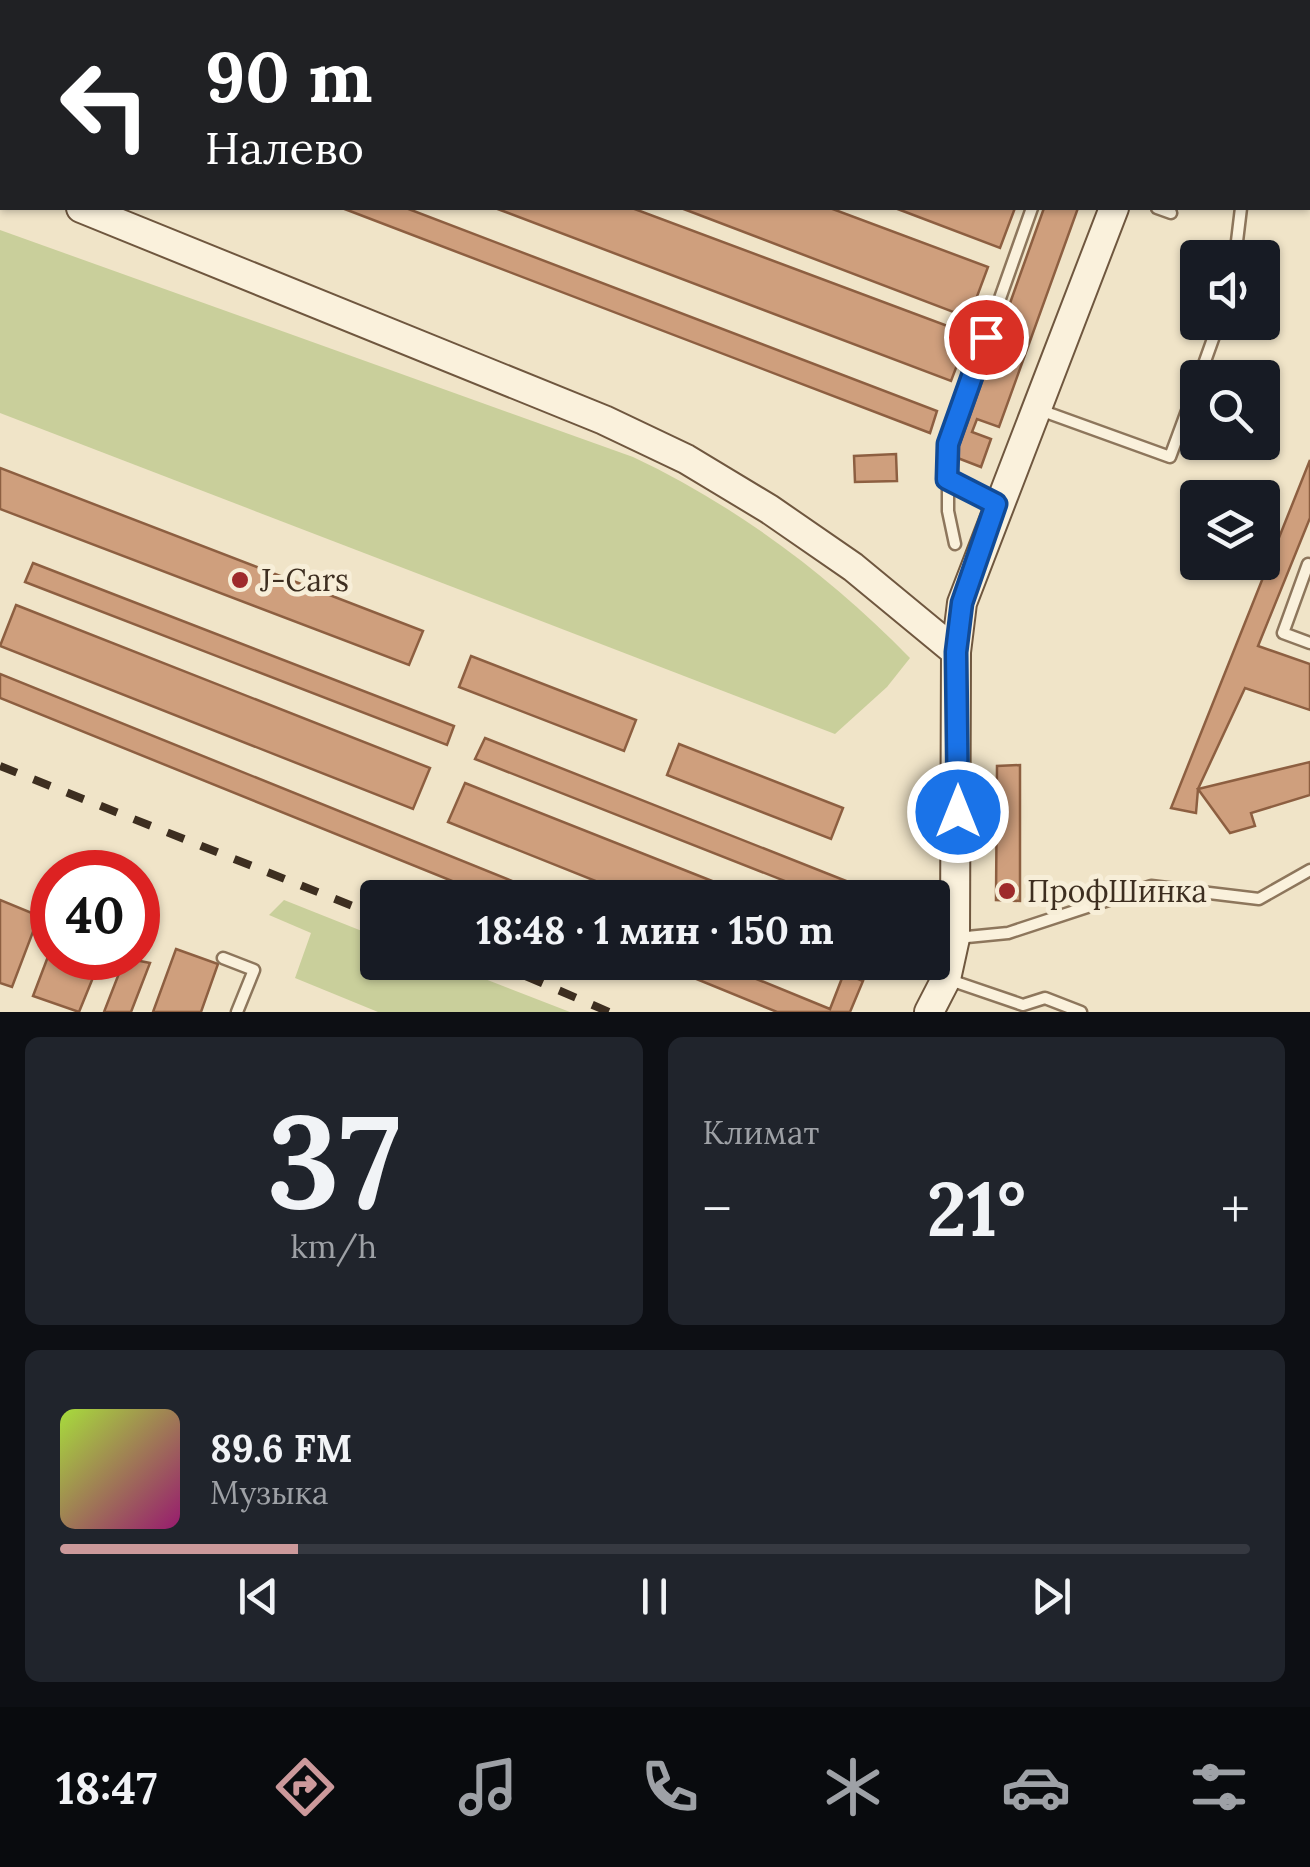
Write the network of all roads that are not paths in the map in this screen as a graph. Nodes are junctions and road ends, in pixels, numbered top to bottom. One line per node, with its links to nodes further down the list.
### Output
1 (86, 210): 15 (street)
2 (1031, 210): 10 (lane)
3 (1113, 210): 8 (street)
4 (1163, 210): 6 (lane)
5 (1240, 210): 7 (lane)
6 (1171, 213)
7 (1237, 240)
8 (1035, 408): 9 (lane); 11 (street)
9 (1180, 429)
10 (947, 479): 11 (lane); 12 (lane)
11 (996, 504): 15 (street)
12 (954, 544)
13 (1309, 563): 14 (lane)
14 (1310, 644)
15 (956, 652): 17 (street)
16 (1310, 870): 17 (lane)
17 (956, 938): 19 (street)
18 (223, 958): 22 (lane)
19 (950, 963)
20 (945, 980): 23 (street)
21 (949, 980): 24 (lane)
22 (237, 1012)
23 (928, 1012)
24 (1081, 1012)

